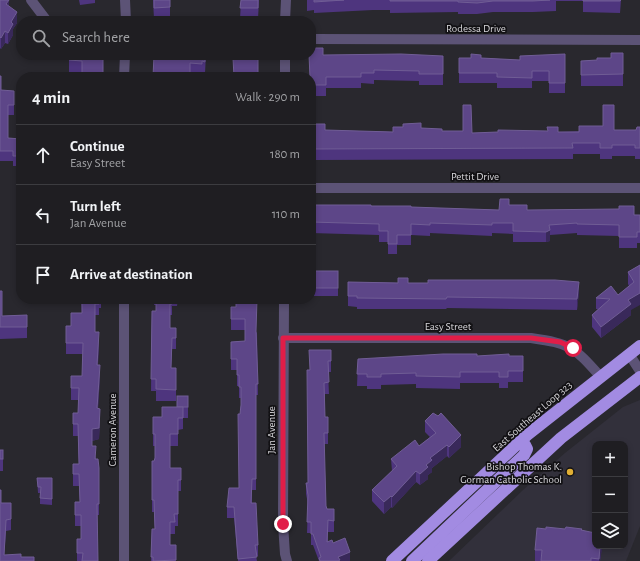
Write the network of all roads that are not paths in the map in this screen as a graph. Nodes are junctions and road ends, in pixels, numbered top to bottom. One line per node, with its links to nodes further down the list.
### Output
1 (31, 0): 4 (street)
2 (125, 0): 5 (street)
3 (286, 0): 6 (street)
4 (43, 16)
5 (126, 16)
6 (285, 16)
7 (316, 39): 8 (street, Rodessa Drive)
8 (640, 40)
9 (126, 60): 11 (street)
10 (285, 60): 12 (street)
11 (124, 72)
12 (285, 72)
13 (316, 188): 14 (street, Pettit Drive)
14 (640, 188)
15 (124, 304): 24 (street, Cameron Avenue)
16 (284, 304): 17 (street, Jan Avenue)
17 (283, 338): 21 (street, Easy Street); 25 (street, Jan Avenue)
18 (640, 346): 19 (highway, East Southeast Loop 323)
19 (629, 354): 20 (street); 21 (highway, East Southeast Loop 323)
20 (640, 371)
21 (600, 376): 23 (highway, East Southeast Loop 323)
22 (640, 377): 28 (highway)
23 (519, 443): 26 (highway, East Southeast Loop 323); 27 (highway)
24 (124, 561)
25 (287, 561)
26 (392, 561)
27 (412, 561)
28 (428, 561)

